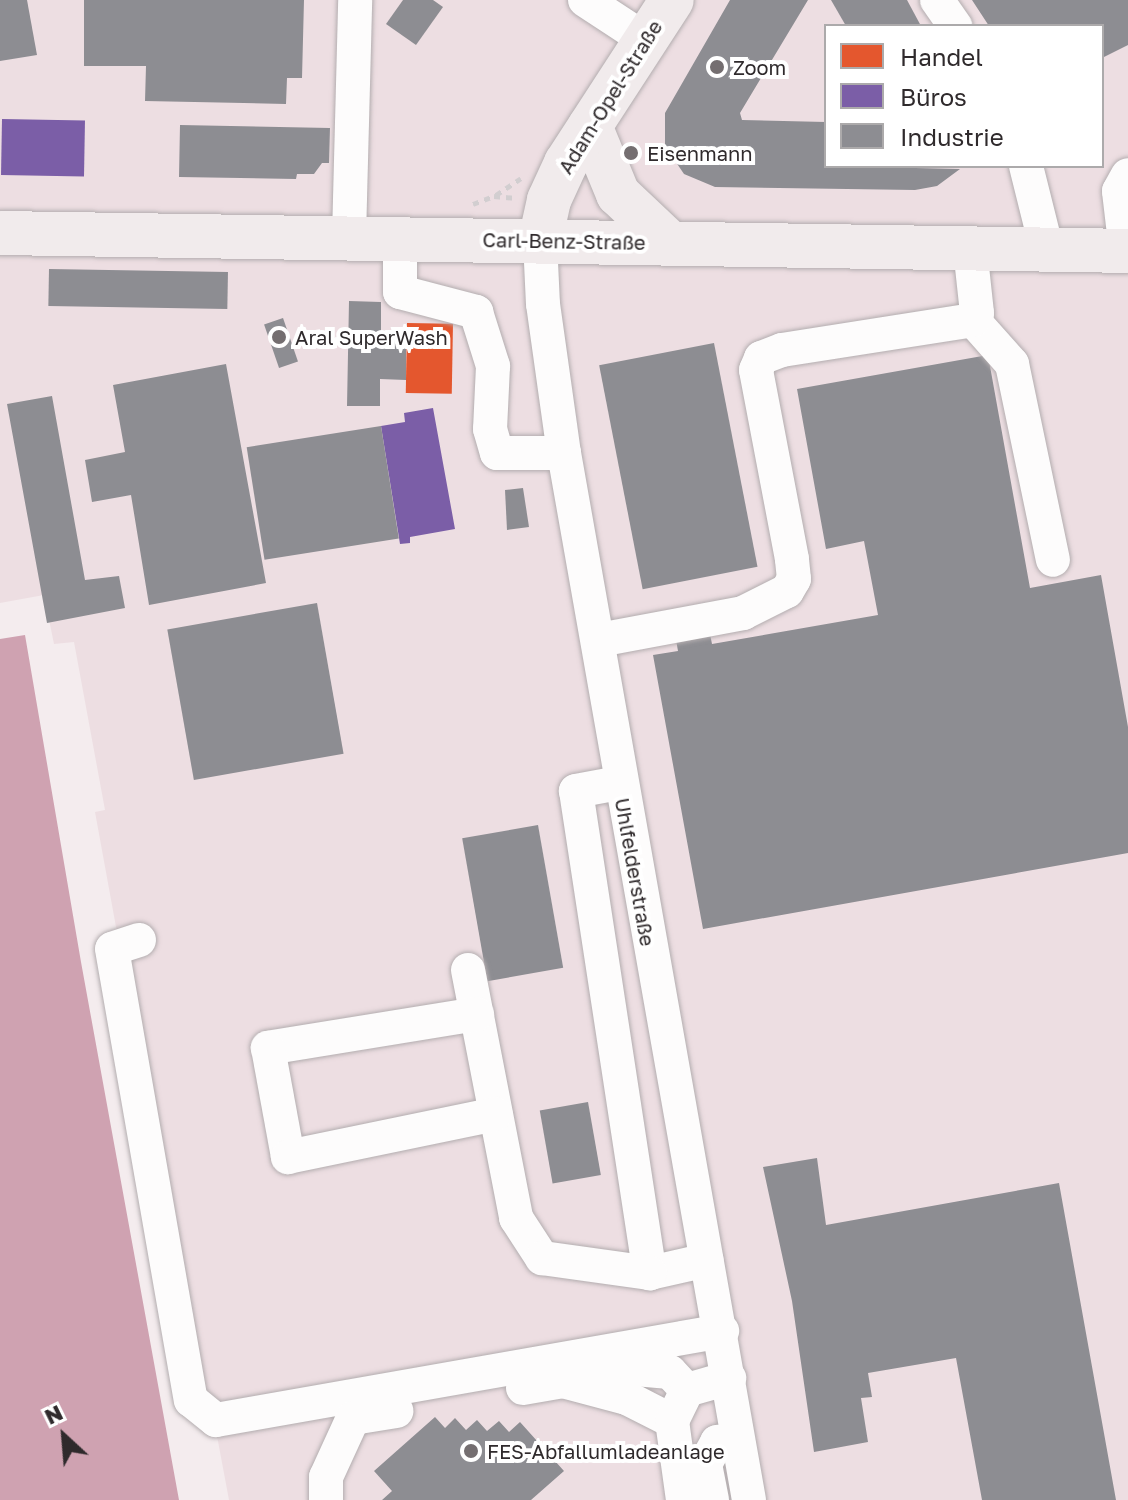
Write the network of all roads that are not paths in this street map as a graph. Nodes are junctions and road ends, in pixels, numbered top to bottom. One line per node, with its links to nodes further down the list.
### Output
1 (355, 0): 11 (street)
2 (585, 0): 6 (street)
3 (672, 0): 6 (main road, Adam-Opel-Straße)
4 (937, 0): 5 (street)
5 (954, 24)
6 (646, 40): 7 (main road, Adam-Opel-Straße)
7 (590, 126): 13 (main road, Adam-Opel-Straße); 14 (main road)
8 (1026, 168): 16 (street)
9 (1128, 175): 17 (street)
10 (0, 233): 11 (main road, Carl-Benz-Straße)
11 (349, 237): 12 (main road, Carl-Benz-Straße)
12 (400, 238): 13 (main road, Carl-Benz-Straße); 19 (street)
13 (540, 241): 14 (main road, Carl-Benz-Straße); 19 (street, Uhlfelderstraße)
14 (670, 243): 15 (main road, Carl-Benz-Straße)
15 (970, 249): 16 (main road, Carl-Benz-Straße); 18 (street)
16 (1047, 250): 17 (main road, Carl-Benz-Straße)
17 (1127, 251)
18 (973, 320): 20 (street); 21 (street)
19 (564, 453): 21 (street, Uhlfelderstraße)
20 (1053, 560)
21 (599, 640): 22 (street, Uhlfelderstraße)
22 (619, 783): 27 (street, Uhlfelderstraße); 28 (street)
23 (139, 940): 29 (street)
24 (468, 970): 25 (street)
25 (477, 1014): 26 (street); 26 (street)
26 (496, 1114): 28 (street)
27 (707, 1260): 28 (street); 29 (street, Uhlfelderstraße)
28 (650, 1273)
29 (722, 1331): 30 (street, Uhlfelderstraße)
30 (729, 1378): 32 (street); 34 (street, Uhlfelderstraße)
31 (563, 1381): 32 (street); 33 (street); 35 (street)
32 (687, 1390): 33 (street)
33 (672, 1421): 36 (street)
34 (737, 1440): 37 (street); 38 (street, Uhlfelderstraße)
35 (326, 1500)
36 (683, 1500)
37 (712, 1500)
38 (749, 1500)

